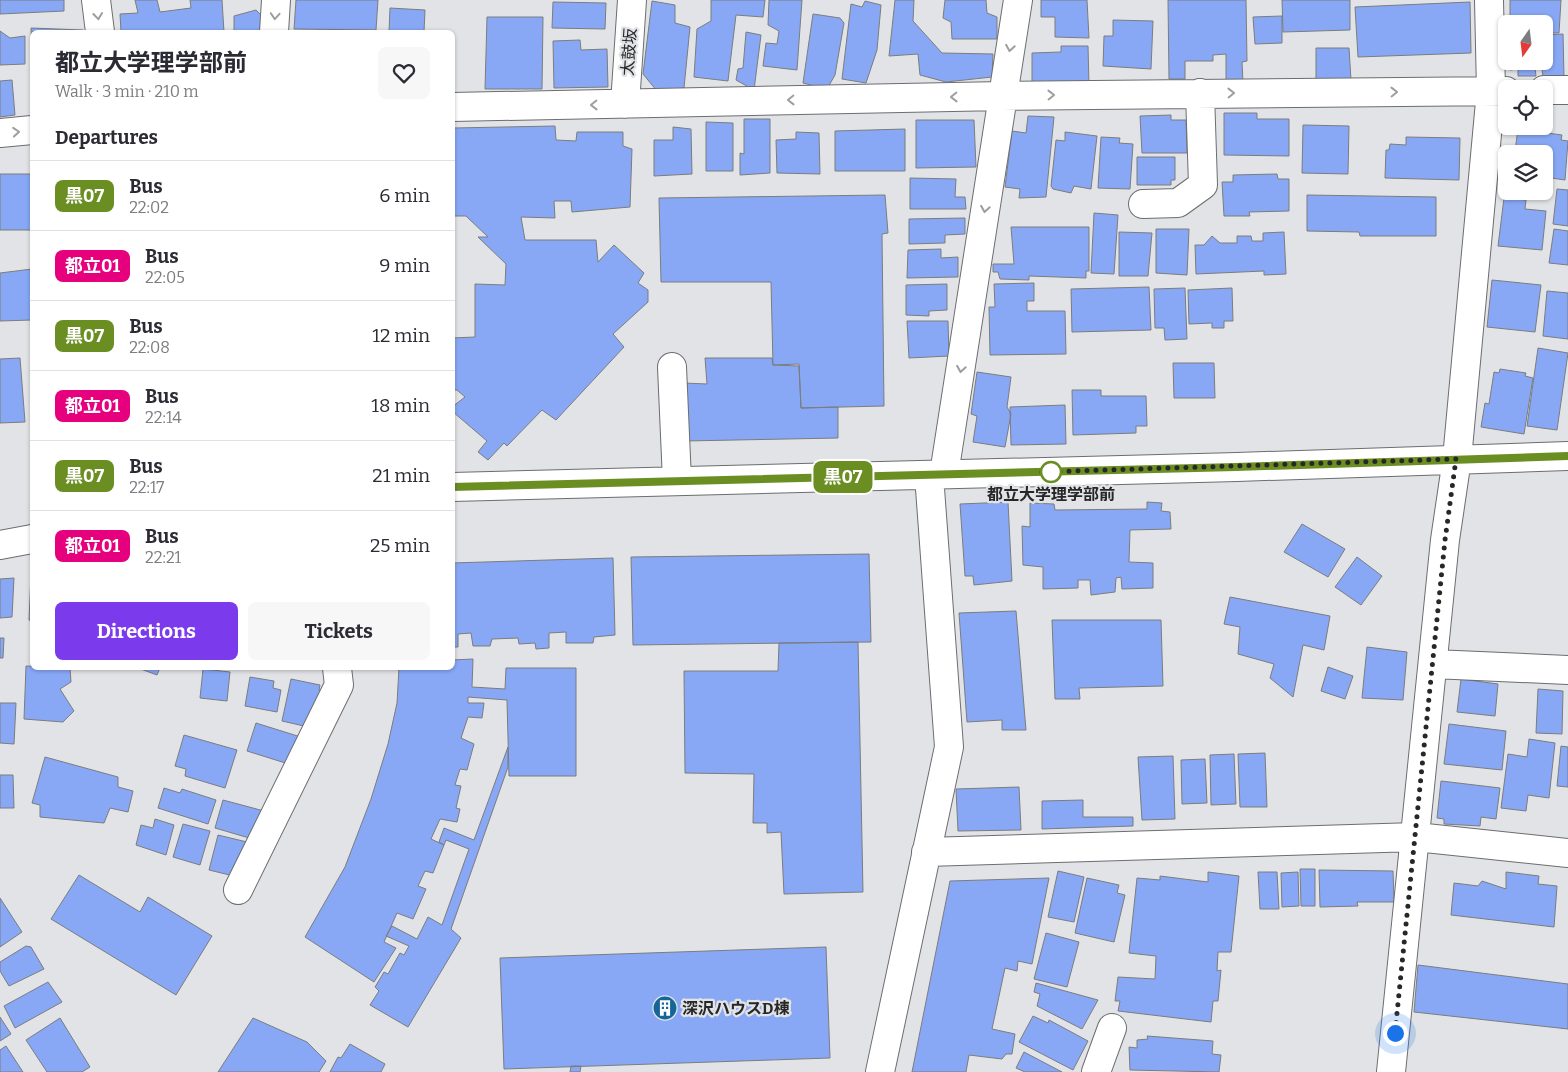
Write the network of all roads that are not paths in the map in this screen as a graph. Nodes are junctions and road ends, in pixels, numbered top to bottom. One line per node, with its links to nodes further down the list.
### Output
1 (96, 0): 6 (street, one-way to 6)
2 (276, 0): 7 (street, one-way to 7)
3 (632, 0): 15 (street, 太鼓坂)
4 (1018, 0): 13 (street, one-way to 13)
5 (1488, 0): 8 (street)
6 (100, 30)
7 (274, 30)
8 (1498, 83)
9 (1553, 90): 10 (street)
10 (1568, 90)
11 (1498, 91): 12 (street, one-way to 11)
12 (1200, 94): 13 (street, one-way to 12); 19 (street)
13 (1002, 96): 15 (street, one-way to 15); 23 (street, one-way to 23)
14 (1498, 100): 22 (street)
15 (625, 104): 16 (street, one-way to 16)
16 (455, 107)
17 (30, 130): 18 (street, one-way to 17)
18 (0, 133)
19 (1143, 204)
20 (672, 367): 24 (street)
21 (1568, 456): 22 (street)
22 (1456, 459): 23 (street); 28 (street)
23 (936, 474): 24 (street); 32 (street)
24 (677, 481): 25 (street)
25 (455, 487)
26 (30, 539): 27 (street)
27 (0, 545)
28 (1433, 664): 30 (street); 31 (street)
29 (337, 670): 34 (street)
30 (1568, 670)
31 (1416, 837): 32 (street); 33 (street); 38 (street)
32 (926, 852): 36 (street)
33 (1568, 853)
34 (238, 890)
35 (1112, 1028): 37 (street)
36 (880, 1072)
37 (1096, 1072)
38 (1391, 1072)

